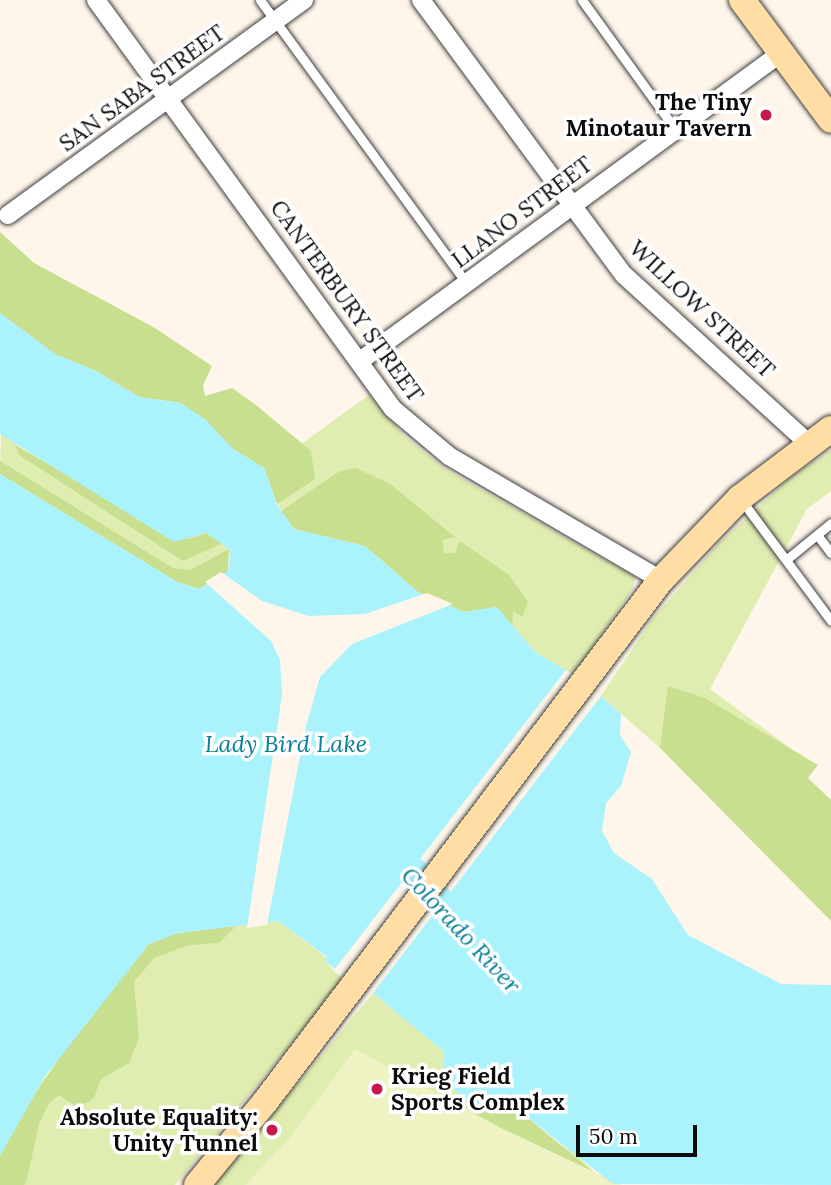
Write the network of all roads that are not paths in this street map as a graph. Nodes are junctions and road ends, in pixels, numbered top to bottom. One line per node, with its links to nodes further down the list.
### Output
1 (96, 0): 9 (street, CANTERBURY STREET)
2 (260, 0): 7 (lane)
3 (304, 0): 7 (street, SAN SABA STREET)
4 (421, 0): 12 (street, WILLOW STREET)
5 (582, 0): 11 (lane)
6 (742, 0): 8 (main road)
7 (275, 21): 9 (street, SAN SABA STREET); 14 (lane)
8 (780, 52): 10 (main road); 11 (street, LLANO STREET)
9 (168, 98): 13 (street, SAN SABA STREET); 15 (street, CANTERBURY STREET)
10 (831, 120)
11 (675, 129): 12 (street, LLANO STREET)
12 (570, 206): 14 (street, LLANO STREET); 16 (street, WILLOW STREET)
13 (8, 215)
14 (467, 284): 15 (street, LLANO STREET)
15 (360, 361): 22 (street, CANTERBURY STREET)
16 (820, 436): 17 (main road)
17 (740, 498): 21 (lane); 22 (main road)
18 (831, 523): 19 (lane)
19 (818, 536): 20 (lane); 21 (lane)
20 (831, 553)
21 (787, 559): 23 (lane)
22 (661, 580): 24 (main road)
23 (831, 621)
24 (197, 1185)

